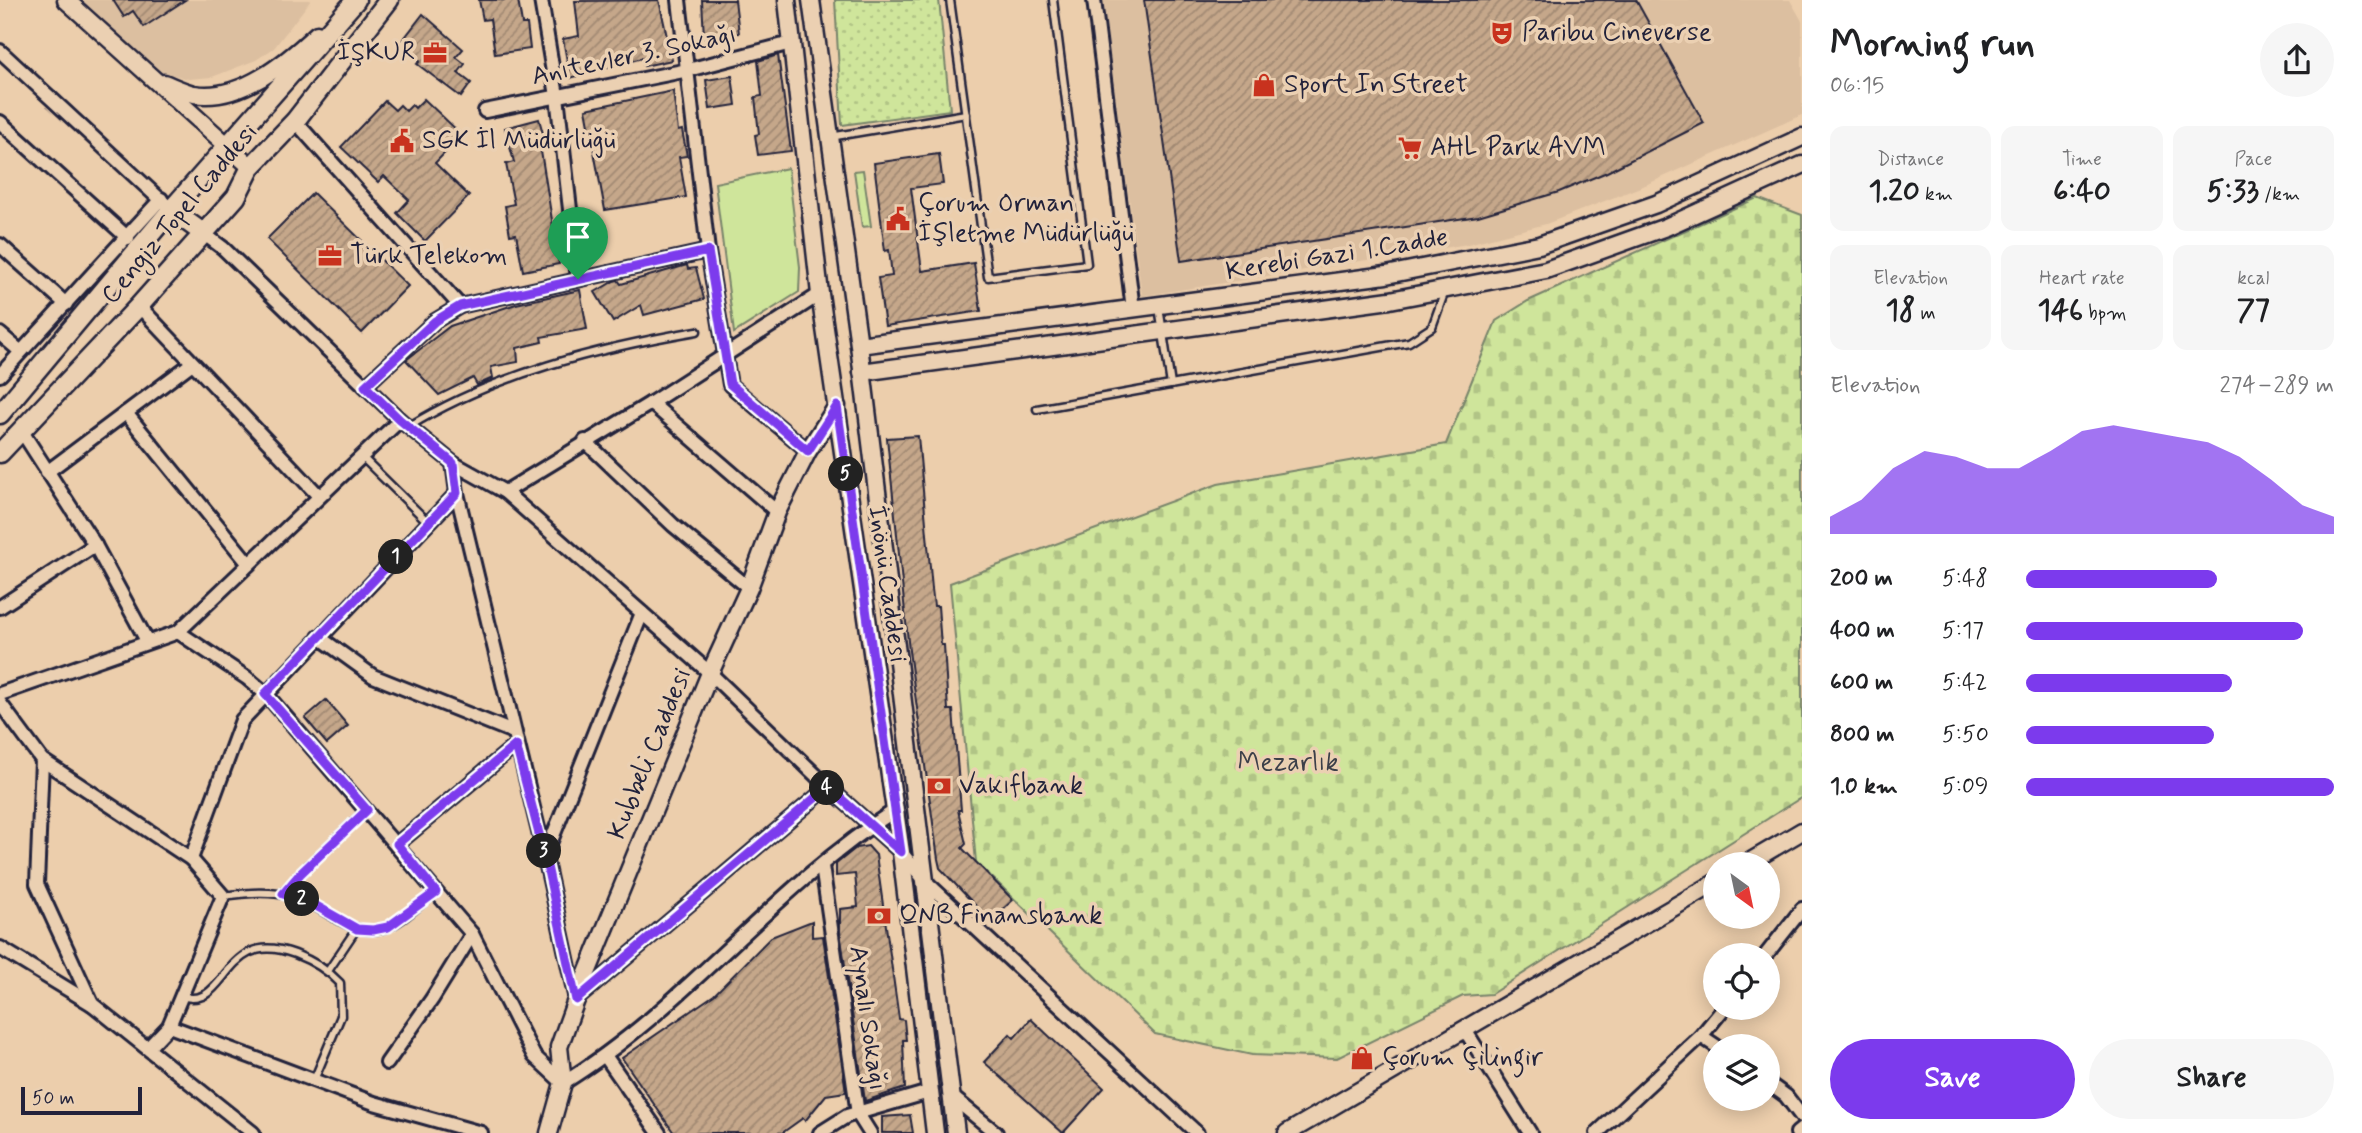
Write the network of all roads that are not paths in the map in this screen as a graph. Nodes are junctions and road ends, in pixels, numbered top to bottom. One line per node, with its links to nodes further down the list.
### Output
1 (66, 0): 14 (street)
2 (356, 0): 14 (street); 22 (main road, Cengiz Topel Caddesi)
3 (389, 0): 18 (main road, Cengiz Topel Caddesi)
4 (541, 0): 15 (street)
5 (679, 0): 13 (street)
6 (786, 0): 11 (street, İnönü Caddesi)
7 (811, 0): 20 (street, İnönü Caddesi)
8 (950, 0): 17 (lane)
9 (1052, 0): 17 (lane)
10 (1094, 0): 37 (street)
11 (792, 43): 13 (street, Anıtevler 3. Sokağı); 32 (street, İnönü Caddesi)
12 (0, 51): 25 (street)
13 (688, 70): 15 (street, Anıtevler 3. Sokağı); 29 (street)
14 (156, 81): 22 (street)
15 (557, 96): 16 (street, Anıtevler 3. Sokağı); 30 (street)
16 (485, 111)
17 (966, 114): 20 (lane)
18 (295, 121): 23 (main road, Cengiz Topel Caddesi); 35 (street)
19 (0, 122): 27 (street)
20 (830, 137): 42 (street, İnönü Caddesi)
21 (1802, 137): 36 (street, Kerebi Gazi 1.Cadde)
22 (230, 146): 23 (street); 25 (main road, Cengiz Topel Caddesi)
23 (251, 167): 26 (main road, Cengiz Topel Caddesi)
24 (1799, 171): 31 (street, Kerebi Gazi 1.Cadde)
25 (166, 204): 26 (main road); 27 (street); 54 (main road, Cengiz Topel Caddesi)
26 (203, 233): 34 (main road, Cengiz Topel Caddesi); 49 (street)
27 (128, 238): 33 (street)
28 (0, 245): 33 (street)
29 (708, 251): 30 (street); 44 (street)
30 (578, 279): 35 (street)
31 (1445, 289): 39 (street, Kerebi Gazi 1.Cadde); 48 (lane)
32 (821, 294): 44 (street); 51 (street, İnönü Caddesi)
33 (65, 304): 43 (street)
34 (139, 306): 45 (street); 56 (main road, Cengiz Topel Caddesi)
35 (460, 306): 49 (street)
36 (1159, 306): 37 (street, Kerebi Gazi 1.Cadde); 39 (lane)
37 (1133, 309): 41 (street); 42 (street, Kerebi Gazi 1.Cadde)
38 (697, 331): 55 (lane)
39 (1163, 331): 41 (street, Kerebi Gazi 1.Cadde); 48 (lane)
40 (0, 334): 43 (street)
41 (1135, 335): 46 (street, Kerebi Gazi 1.Cadde)
42 (859, 345): 46 (street, İnönü Caddesi)
43 (20, 351): 47 (street)
44 (724, 355): 50 (street); 58 (street)
45 (191, 364): 53 (street); 65 (street)
46 (862, 372): 93 (street, İnönü Caddesi)
47 (0, 375)
48 (1171, 385): 52 (lane)
49 (365, 386): 55 (street)
50 (651, 404): 57 (street); 66 (street)
51 (837, 406): 58 (street, Kubbeli Caddesi); 84 (street, İnönü Caddesi)
52 (1037, 409)
53 (126, 413): 62 (street); 69 (street)
54 (0, 414)
55 (404, 424): 60 (street); 61 (street)
56 (21, 430): 59 (main road, Cengiz Topel Caddesi); 62 (street)
57 (585, 441): 63 (street); 70 (street)
58 (808, 451): 66 (street, Kubbeli Caddesi)
59 (0, 453)
60 (361, 456): 65 (street); 67 (lane)
61 (453, 463): 63 (street); 64 (street)
62 (47, 472): 68 (street)
63 (506, 492): 72 (street)
64 (457, 493): 67 (street); 80 (street)
65 (318, 496): 69 (street)
66 (777, 512): 70 (street, Kubbeli Caddesi)
67 (428, 522): 74 (street)
68 (94, 545): 71 (street); 75 (street)
69 (249, 564): 73 (street)
70 (749, 587): 76 (street, Kubbeli Caddesi)
71 (0, 607)
72 (642, 613): 76 (street); 90 (street)
73 (178, 632): 75 (street); 78 (street)
74 (319, 637): 78 (street); 80 (street)
75 (147, 640): 77 (street)
76 (710, 673): 82 (street); 105 (street, Kubbeli Caddesi)
77 (0, 694)
78 (265, 694): 83 (street); 91 (street)
79 (0, 703): 81 (street)
80 (515, 738): 87 (street); 90 (street)
81 (42, 760): 91 (street); 106 (street)
82 (828, 787): 85 (street); 105 (street)
83 (367, 810): 87 (street); 96 (lane)
84 (894, 811): 85 (street); 88 (street, İnönü Caddesi)
85 (871, 825): 88 (street); 92 (street)
86 (1802, 831): 89 (street)
87 (397, 844): 95 (street)
88 (901, 852): 93 (street); 116 (street, İnönü Caddesi)
89 (1766, 852)
90 (545, 857): 105 (street)
91 (191, 859): 97 (street)
92 (822, 866): 112 (street); 119 (street, Aynalı Sokağı)
93 (926, 882): 118 (street, İnönü Caddesi); 131 (street)
94 (1703, 890): 109 (street)
95 (436, 892): 99 (lane); 100 (street)
96 (283, 894): 97 (lane); 99 (lane)
97 (223, 896): 104 (street)
98 (1802, 909): 101 (street)
99 (357, 929): 103 (lane)
100 (472, 934): 113 (street); 115 (street)
101 (1775, 943)
102 (0, 948): 106 (street)
103 (328, 971): 104 (lane); 114 (lane)
104 (181, 996): 108 (street)
105 (576, 1000): 115 (street, Kubbeli Caddesi)
106 (92, 1004): 111 (street)
107 (1715, 1020): 110 (street)
108 (169, 1026): 111 (street); 114 (street)
109 (1465, 1030): 132 (street); 133 (street)
110 (1702, 1036): 134 (street)
111 (148, 1048): 122 (street)
112 (606, 1057): 115 (street); 125 (street)
113 (387, 1063)
114 (314, 1080): 123 (street)
115 (564, 1083): 124 (street, Kubbeli Caddesi)
116 (929, 1092): 119 (street); 128 (street, İnönü Caddesi)
117 (1780, 1092): 120 (street)
118 (950, 1095): 129 (street, İnönü Caddesi); 130 (street)
119 (858, 1114): 126 (street); 127 (street, Aynalı Sokağı)
120 (1802, 1117)
121 (1802, 1129): 135 (street)
122 (253, 1133)
123 (481, 1133)
124 (549, 1133)
125 (659, 1133)
126 (820, 1133)
127 (870, 1133)
128 (935, 1133)
129 (956, 1133)
130 (996, 1133)
131 (1198, 1133)
132 (1287, 1133)
133 (1530, 1133)
134 (1597, 1133)
135 (1797, 1133)

